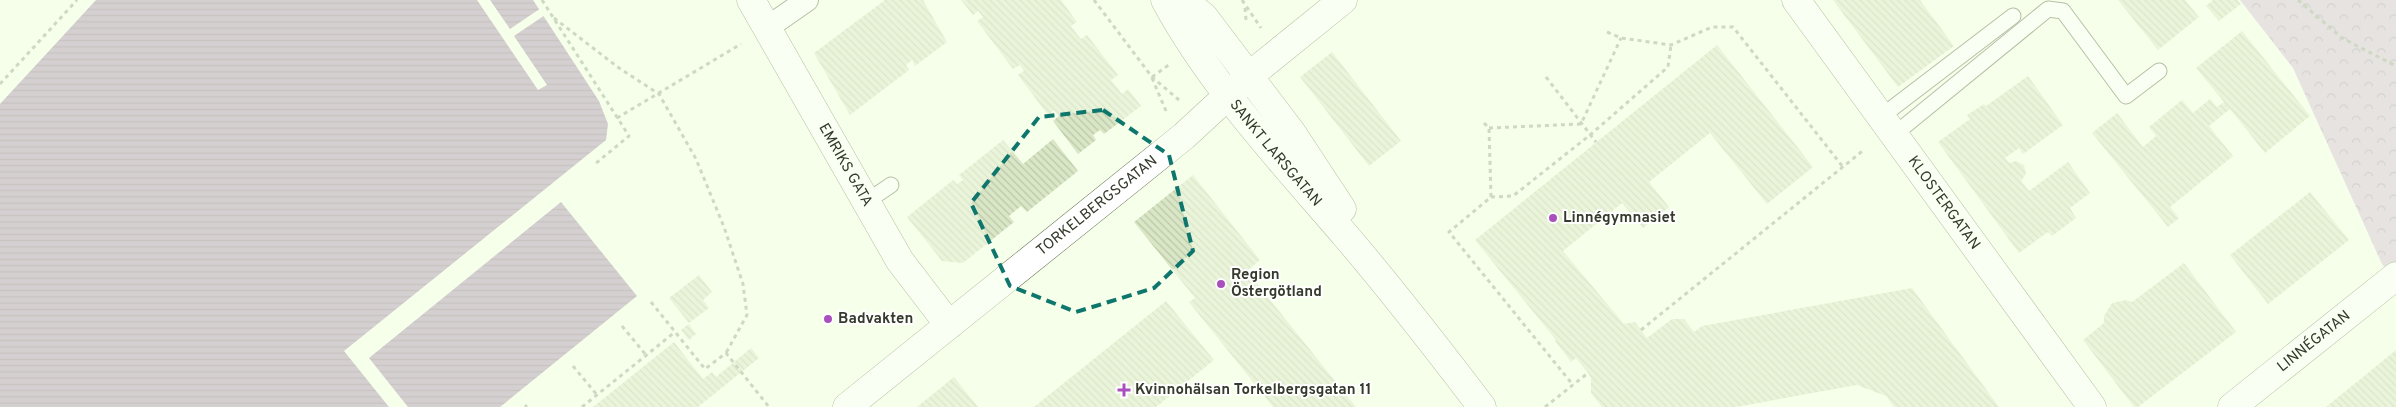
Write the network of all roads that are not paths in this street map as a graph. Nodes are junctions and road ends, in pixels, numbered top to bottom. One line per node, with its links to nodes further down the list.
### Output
1 (751, 0): 8 (street, EMRIKS GATA)
2 (807, 0): 8 (street)
3 (1165, 0): 11 (street, SANKT LARSGATAN)
4 (1184, 0): 10 (street, SANKT LARSGATAN)
5 (1343, 0): 10 (street, TORKELBERGSGATAN)
6 (1796, 0): 12 (street, KLOSTERGATAN)
7 (2013, 16): 12 (lane)
8 (767, 28): 14 (street, EMRIKS GATA)
9 (2159, 71): 12 (lane)
10 (1249, 76): 11 (street, TORKELBERGSGATAN); 16 (street, SANKT LARSGATAN)
11 (1229, 94): 16 (street, SANKT LARSGATAN); 17 (street, TORKELBERGSGATAN)
12 (1889, 126): 20 (street, KLOSTERGATAN)
13 (891, 185): 14 (lane)
14 (866, 202): 17 (street, EMRIKS GATA)
15 (2396, 276): 21 (street, LINNÉGATAN)
16 (1398, 297): 19 (street, SANKT LARSGATAN)
17 (949, 325): 18 (street, TORKELBERGSGATAN)
18 (847, 407)
19 (1482, 407)
20 (2092, 407)
21 (2232, 407)

